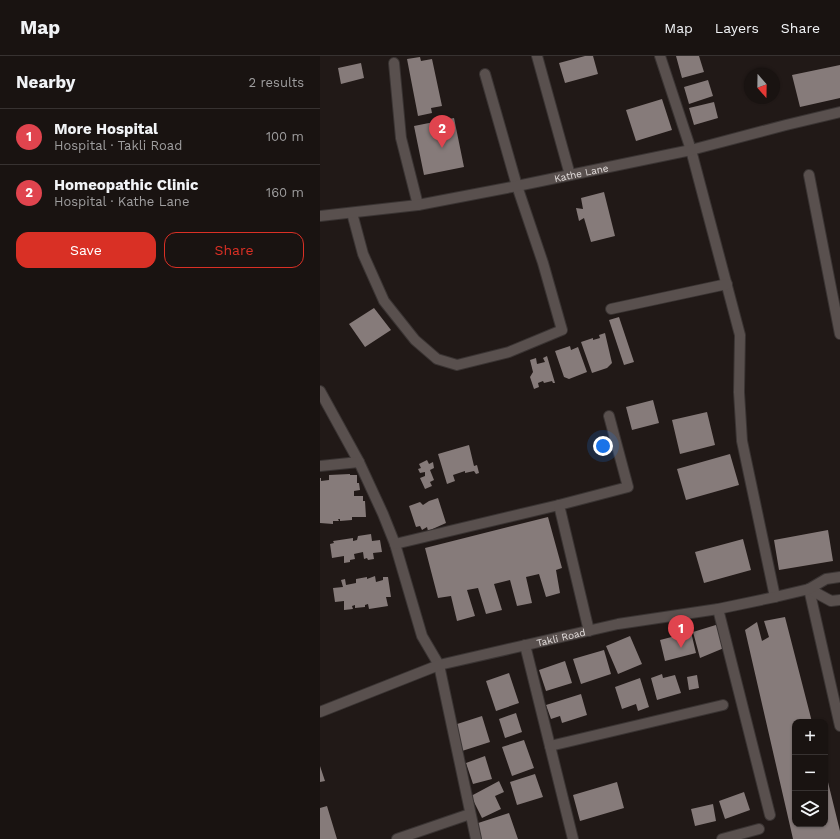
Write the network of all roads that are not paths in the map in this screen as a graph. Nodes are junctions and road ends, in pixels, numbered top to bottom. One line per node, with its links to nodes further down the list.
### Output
1 (537, 56): 7 (street)
2 (660, 56): 6 (street)
3 (394, 63): 10 (street)
4 (485, 74): 9 (street)
5 (840, 112): 6 (street, Kathe Lane)
6 (691, 150): 7 (street, Kathe Lane); 13 (street)
7 (570, 175): 9 (street, Kathe Lane)
8 (809, 175): 15 (street)
9 (517, 186): 10 (street, Kathe Lane); 11 (street)
10 (418, 205): 11 (street, Kathe Lane)
11 (352, 213): 12 (street, Kathe Lane)
12 (320, 216)
13 (727, 284): 14 (street); 24 (street)
14 (611, 309)
15 (840, 334)
16 (320, 392): 18 (street)
17 (609, 416): 20 (street)
18 (359, 462): 19 (street); 21 (street)
19 (320, 466)
20 (559, 505): 21 (street); 27 (street)
21 (395, 544): 29 (street)
22 (840, 577): 23 (street, Takli Road)
23 (809, 589): 24 (street, Takli Road); 25 (street); 32 (street)
24 (775, 597): 26 (street, Takli Road)
25 (840, 600)
26 (718, 609): 27 (street, Takli Road); 35 (street)
27 (589, 631): 28 (street, Takli Road)
28 (525, 645): 29 (street, Takli Road); 33 (street)
29 (439, 665): 31 (street, Takli Road); 34 (street)
30 (723, 705): 33 (street)
31 (320, 712)
32 (840, 726)
33 (550, 746): 39 (street)
34 (470, 814): 37 (street); 38 (street)
35 (770, 815)
36 (759, 829): 40 (street)
37 (397, 839)
38 (476, 839)
39 (573, 839)
40 (722, 839)

